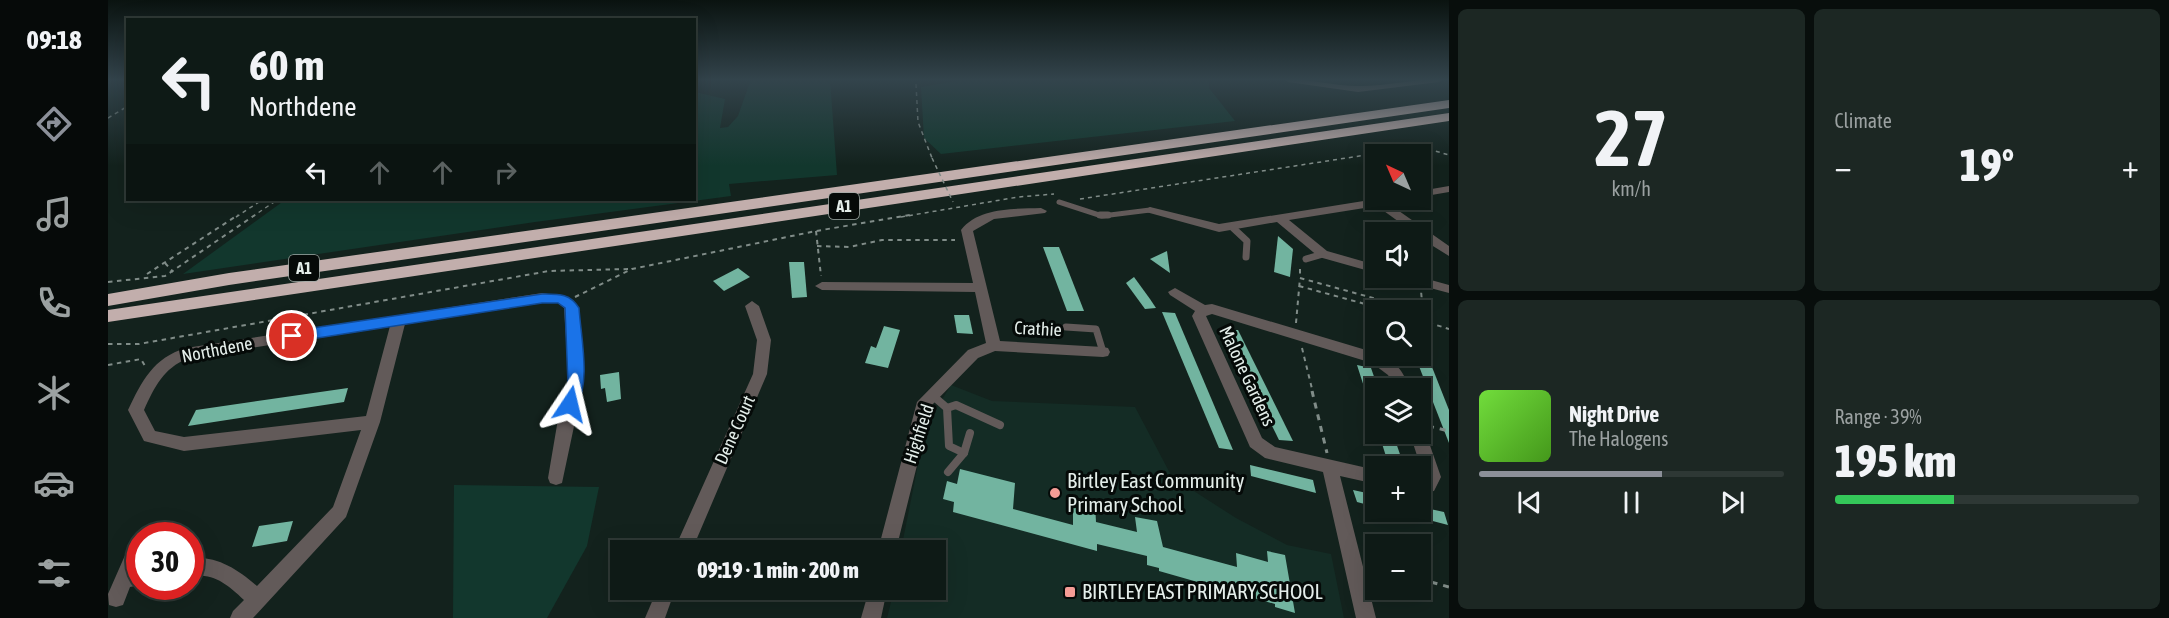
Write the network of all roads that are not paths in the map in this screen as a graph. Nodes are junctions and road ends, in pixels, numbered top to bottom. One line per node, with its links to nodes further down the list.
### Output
1 (1387, 108): 4 (highway, A1)
2 (1420, 108): 4 (highway)
3 (1449, 117): 27 (highway, A1)
4 (1344, 118): 20 (highway, A1)
5 (1437, 180): 6 (street)
6 (1449, 188): 7 (street)
7 (1431, 192)
8 (1060, 199): 10 (lane)
9 (1365, 204): 13 (street)
10 (1150, 210): 14 (street)
11 (1389, 210): 15 (street)
12 (1041, 211): 23 (street, Crathie)
13 (1279, 218): 14 (street); 16 (street)
14 (1232, 227): 17 (lane)
15 (1449, 252)
16 (1323, 254): 18 (lane); 19 (street)
17 (1246, 257)
18 (1306, 260)
19 (1365, 266)
20 (230, 279): 25 (highway, A1); 28 (highway, A1)
21 (1431, 283): 24 (street)
22 (822, 286): 23 (street)
23 (981, 288): 35 (street, Crathie)
24 (1449, 289)
25 (108, 291)
26 (1175, 292): 30 (street, Malone Gardens)
27 (240, 295): 31 (highway, A1); 33 (highway, A1)
28 (108, 300)
29 (752, 306): 48 (street, Dene Court)
30 (1203, 310): 37 (street, Malone Gardens); 44 (street, Malone Gardens)
31 (108, 316)
32 (399, 320): 40 (street); 40 (street, Northdene); 47 (street, Northdene)
33 (108, 325)
34 (1066, 327): 36 (lane)
35 (994, 346): 36 (street, Crathie); 38 (street, Highfield)
36 (1103, 352)
37 (1398, 378)
38 (932, 396): 39 (lane); 49 (street, Highfield)
39 (947, 408): 41 (lane); 43 (lane)
40 (372, 422): 53 (street)
41 (1000, 425)
42 (970, 433): 43 (lane)
43 (964, 453): 45 (lane)
44 (1330, 467): 46 (street, Malone Gardens); 59 (street)
45 (948, 472)
46 (1365, 475)
47 (556, 478)
48 (687, 540)
49 (890, 540)
50 (204, 567): 53 (street)
51 (126, 582): 52 (street)
52 (116, 598)
53 (258, 600): 56 (street)
54 (662, 600): 57 (street)
55 (876, 600): 58 (street)
56 (240, 618)
57 (654, 618)
58 (871, 618)
59 (1366, 618)

